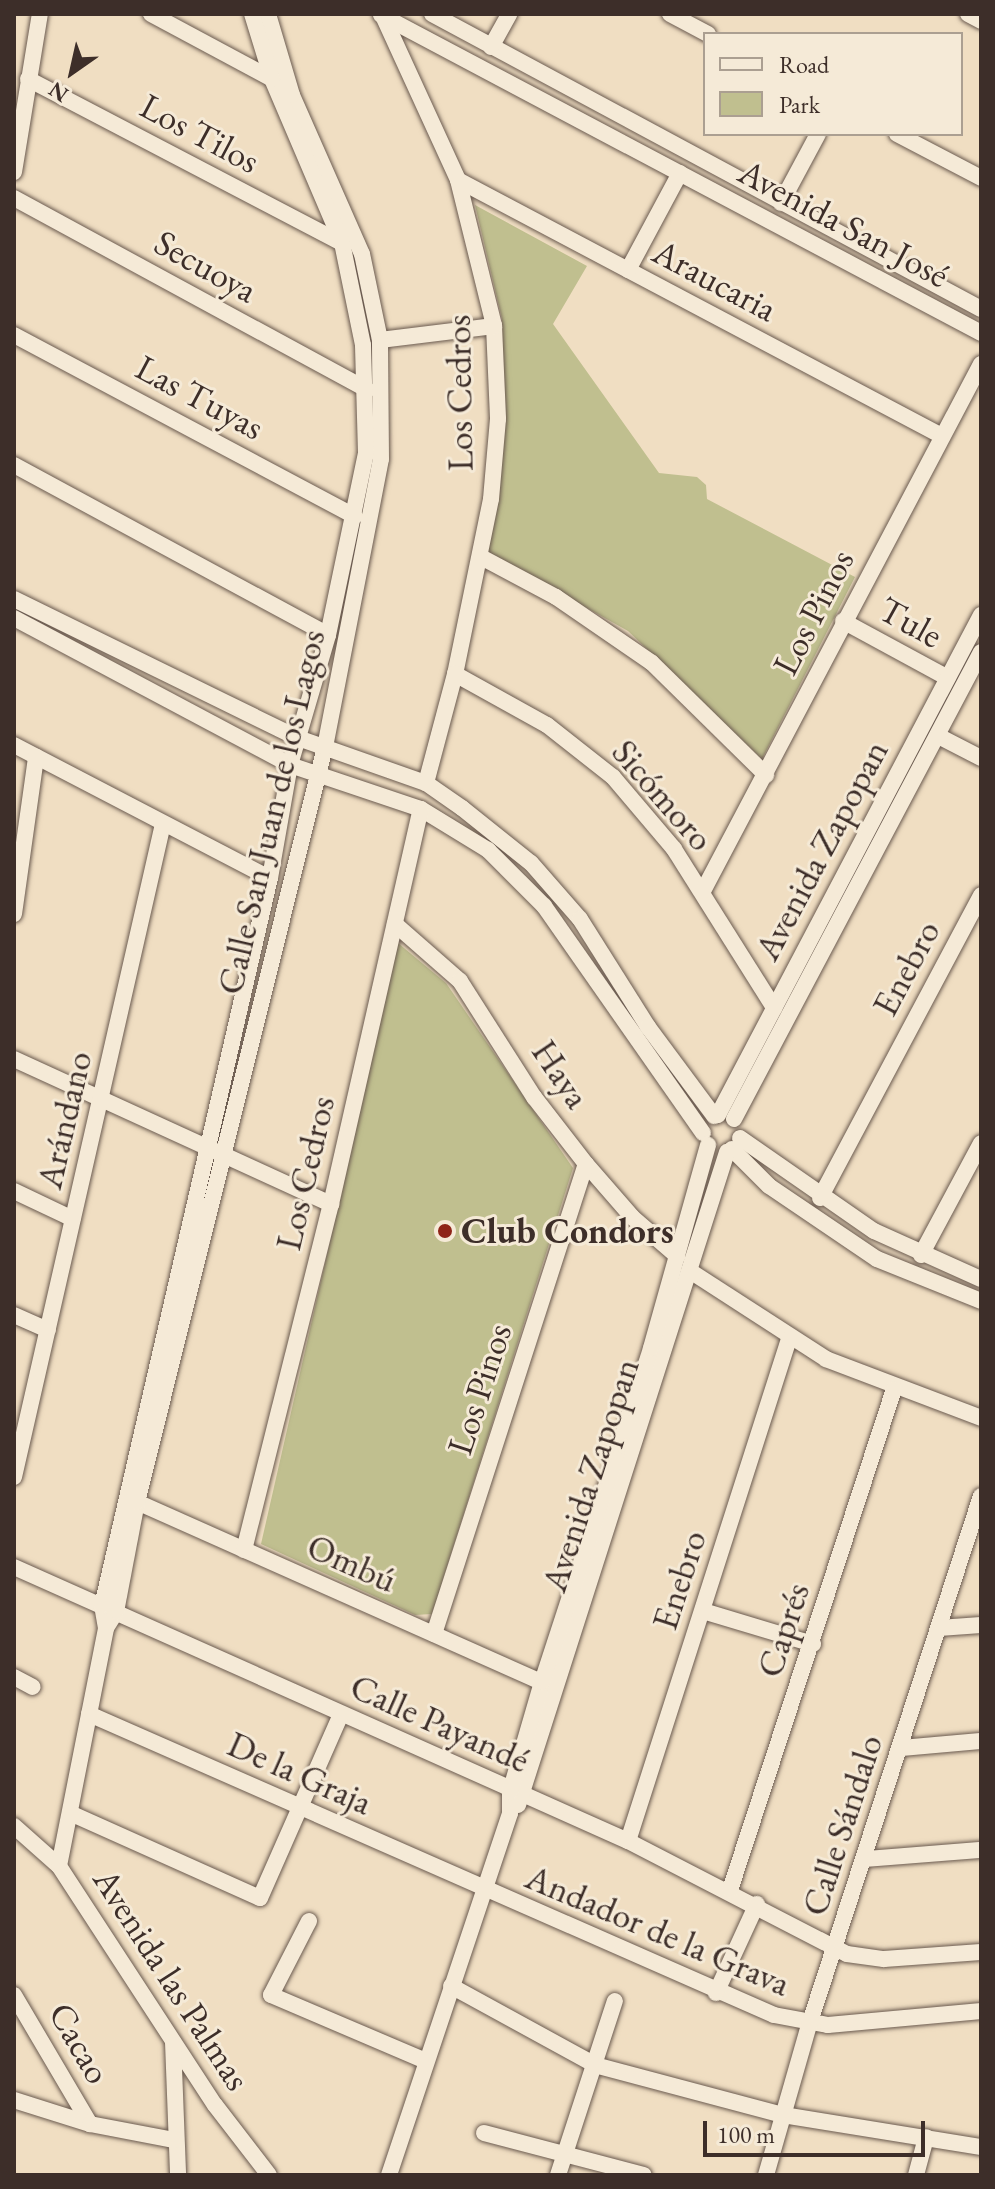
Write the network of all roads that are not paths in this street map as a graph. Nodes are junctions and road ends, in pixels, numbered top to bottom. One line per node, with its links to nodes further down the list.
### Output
1 (40, 14): 13 (street)
2 (151, 14): 14 (street)
3 (252, 14): 14 (street, Calle San Juan de los Lagos)
4 (268, 14): 31 (street, Calle San Juan de los Lagos)
5 (432, 14): 12 (street, Avenida San José)
6 (509, 14): 12 (street)
7 (670, 14): 11 (street)
8 (968, 14): 10 (street)
9 (381, 15): 16 (street, Avenida San José); 22 (street, Los Cedros)
10 (981, 21)
11 (704, 32)
12 (491, 47): 15 (street, Avenida San José)
13 (28, 79): 19 (street); 25 (street, Los Tilos)
14 (272, 79): 25 (street, Calle San Juan de los Lagos)
15 (580, 95): 16 (street); 24 (street, Avenida San José)
16 (571, 114): 20 (street, Avenida San José)
17 (817, 136): 24 (street)
18 (901, 136): 21 (street)
19 (14, 172)
20 (680, 173): 26 (street); 29 (street, Avenida San José)
21 (981, 178)
22 (458, 180): 26 (street, Araucaria); 28 (street, Los Cedros)
23 (14, 198): 33 (street, Secuoya)
24 (781, 203): 27 (street, Avenida San José)
25 (342, 243): 33 (street, Calle San Juan de los Lagos)
26 (628, 270): 34 (street, Araucaria)
27 (981, 309)
28 (494, 326): 31 (street); 37 (street, Los Cedros)
29 (981, 333)
30 (14, 335): 36 (street, Las Tuyas)
31 (380, 340): 49 (street, Calle San Juan de los Lagos)
32 (981, 364): 34 (street, Los Pinos)
33 (367, 390): 36 (street, Calle San Juan de los Lagos)
34 (942, 436): 41 (street, Los Pinos)
35 (14, 465): 42 (street)
36 (355, 516): 42 (street, Calle San Juan de los Lagos)
37 (481, 557): 44 (street, Los Cedros); 54 (street)
38 (14, 599): 47 (street)
39 (981, 615): 45 (street, Avenida Zapopan)
40 (14, 618): 52 (street)
41 (843, 621): 45 (street, Tule); 54 (street, Los Pinos)
42 (328, 635): 47 (street, Calle San Juan de los Lagos)
43 (981, 652): 46 (street, Avenida Zapopan)
44 (455, 674): 55 (street, Los Cedros); 59 (street, Sicómoro)
45 (948, 678): 63 (street, Avenida Zapopan)
46 (938, 736): 51 (street); 66 (street, Avenida Zapopan)
47 (298, 738): 49 (street); 52 (street, Calle San Juan de los Lagos)
48 (14, 745): 50 (street)
49 (325, 747): 53 (street, Calle San Juan de los Lagos); 55 (street)
50 (36, 757): 57 (street); 61 (street)
51 (981, 758)
52 (290, 765): 53 (street); 58 (street, Calle San Juan de los Lagos)
53 (316, 775): 56 (street); 70 (street, Calle San Juan de los Lagos)
54 (766, 775): 59 (street, Los Pinos)
55 (426, 783): 66 (street)
56 (421, 809): 62 (street, Los Cedros); 67 (street)
57 (163, 824): 58 (street); 65 (street, Arándano)
58 (270, 878): 70 (street, Calle San Juan de los Lagos)
59 (703, 891): 63 (street, Sicómoro)
60 (981, 895): 74 (street, Enebro)
61 (14, 914)
62 (395, 924): 72 (street, Haya); 75 (street, Los Cedros)
63 (774, 1008): 66 (street, Avenida Zapopan)
64 (14, 1059): 65 (street)
65 (101, 1100): 70 (street); 76 (street, Arándano)
66 (722, 1117): 67 (street, Avenida Zapopan); 69 (street)
67 (705, 1139): 69 (street); 78 (street, Avenida Zapopan)
68 (981, 1143): 71 (street)
69 (733, 1146): 74 (street); 79 (street, Avenida Zapopan); 81 (street)
70 (216, 1153): 75 (street); 90 (street, Calle San Juan de los Lagos); 93 (street, Calle San Juan de los Lagos)
71 (977, 1161): 77 (street)
72 (586, 1164): 78 (street, Haya); 97 (street, Los Pinos)
73 (14, 1191): 76 (street)
74 (820, 1198): 77 (street)
75 (331, 1204): 91 (street, Los Cedros)
76 (73, 1219): 83 (street, Arándano)
77 (921, 1255): 80 (street)
78 (677, 1256): 100 (street, Avenida Zapopan)
79 (690, 1271): 84 (street); 106 (street, Avenida Zapopan)
80 (981, 1279)
81 (981, 1301)
82 (14, 1315): 83 (street)
83 (48, 1330): 87 (street, Arándano)
84 (789, 1339): 85 (street); 94 (street, Enebro)
85 (894, 1389): 86 (street); 98 (street, Caprés)
86 (981, 1418)
87 (18, 1444): 88 (street, Arándano)
88 (14, 1477)
89 (981, 1496): 96 (street, Calle Sándalo)
90 (137, 1502): 91 (street, Ombú); 93 (street, Calle San Juan de los Lagos)
91 (244, 1550): 97 (street, Ombú)
92 (14, 1567): 93 (street, Calle Payandé)
93 (109, 1609): 102 (street, Calle San Juan de los Lagos); 103 (street, Calle Payandé)
94 (703, 1611): 98 (street); 110 (street, Enebro)
95 (981, 1625): 96 (street)
96 (939, 1628): 105 (street, Calle Sándalo)
97 (434, 1634): 100 (street, Ombú)
98 (813, 1644): 114 (street, Caprés)
99 (14, 1677): 101 (street)
100 (542, 1682): 106 (street, Avenida Zapopan)
101 (33, 1687)
102 (89, 1714): 107 (street, De la Graja); 108 (street, Calle San Juan de los Lagos)
103 (341, 1714): 106 (street, Calle Payandé); 107 (street)
104 (981, 1741): 105 (street)
105 (901, 1748): 112 (street, Calle Sándalo)
106 (516, 1794): 110 (street, Calle Payandé); 115 (street, Avenida Zapopan)
107 (301, 1809): 108 (street); 115 (street, De la Graja)
108 (70, 1813): 113 (street, Calle San Juan de los Lagos)
109 (14, 1826): 113 (street, Avenida las Palmas)
110 (628, 1841): 114 (street, Calle Payandé)
111 (981, 1850): 112 (street)
112 (866, 1859): 118 (street, Calle Sándalo)
113 (59, 1866): 126 (street, Avenida las Palmas)
114 (730, 1890): 116 (street, Calle Payandé)
115 (484, 1891): 120 (street, Avenida Zapopan); 121 (street, Andador de la Grava)
116 (757, 1904): 118 (street, Calle Payandé); 121 (street)
117 (309, 1921): 127 (street)
118 (835, 1947): 119 (street, Calle Payandé); 125 (street, Calle Sándalo)
119 (981, 1952)
120 (451, 1986): 127 (street, Avenida Zapopan); 128 (street)
121 (716, 1993): 125 (street, Andador de la Grava)
122 (14, 1995): 131 (street, Cacao)
123 (615, 2001): 128 (street)
124 (981, 2011): 125 (street)
125 (809, 2025): 130 (street, Calle Sándalo)
126 (173, 2042): 134 (street); 138 (street, Avenida las Palmas)
127 (426, 2061): 139 (street, Avenida Zapopan)
128 (595, 2065): 130 (street); 136 (street)
129 (14, 2100): 131 (street)
130 (783, 2115): 133 (street); 142 (street, Calle Sándalo)
131 (90, 2124): 134 (street)
132 (484, 2133): 136 (street)
133 (926, 2137): 135 (street); 143 (street)
134 (174, 2140): 137 (street)
135 (981, 2147)
136 (565, 2155): 140 (street); 141 (street)
137 (178, 2175)
138 (269, 2175)
139 (389, 2175)
140 (558, 2175)
141 (644, 2175)
142 (766, 2175)
143 (916, 2175)

